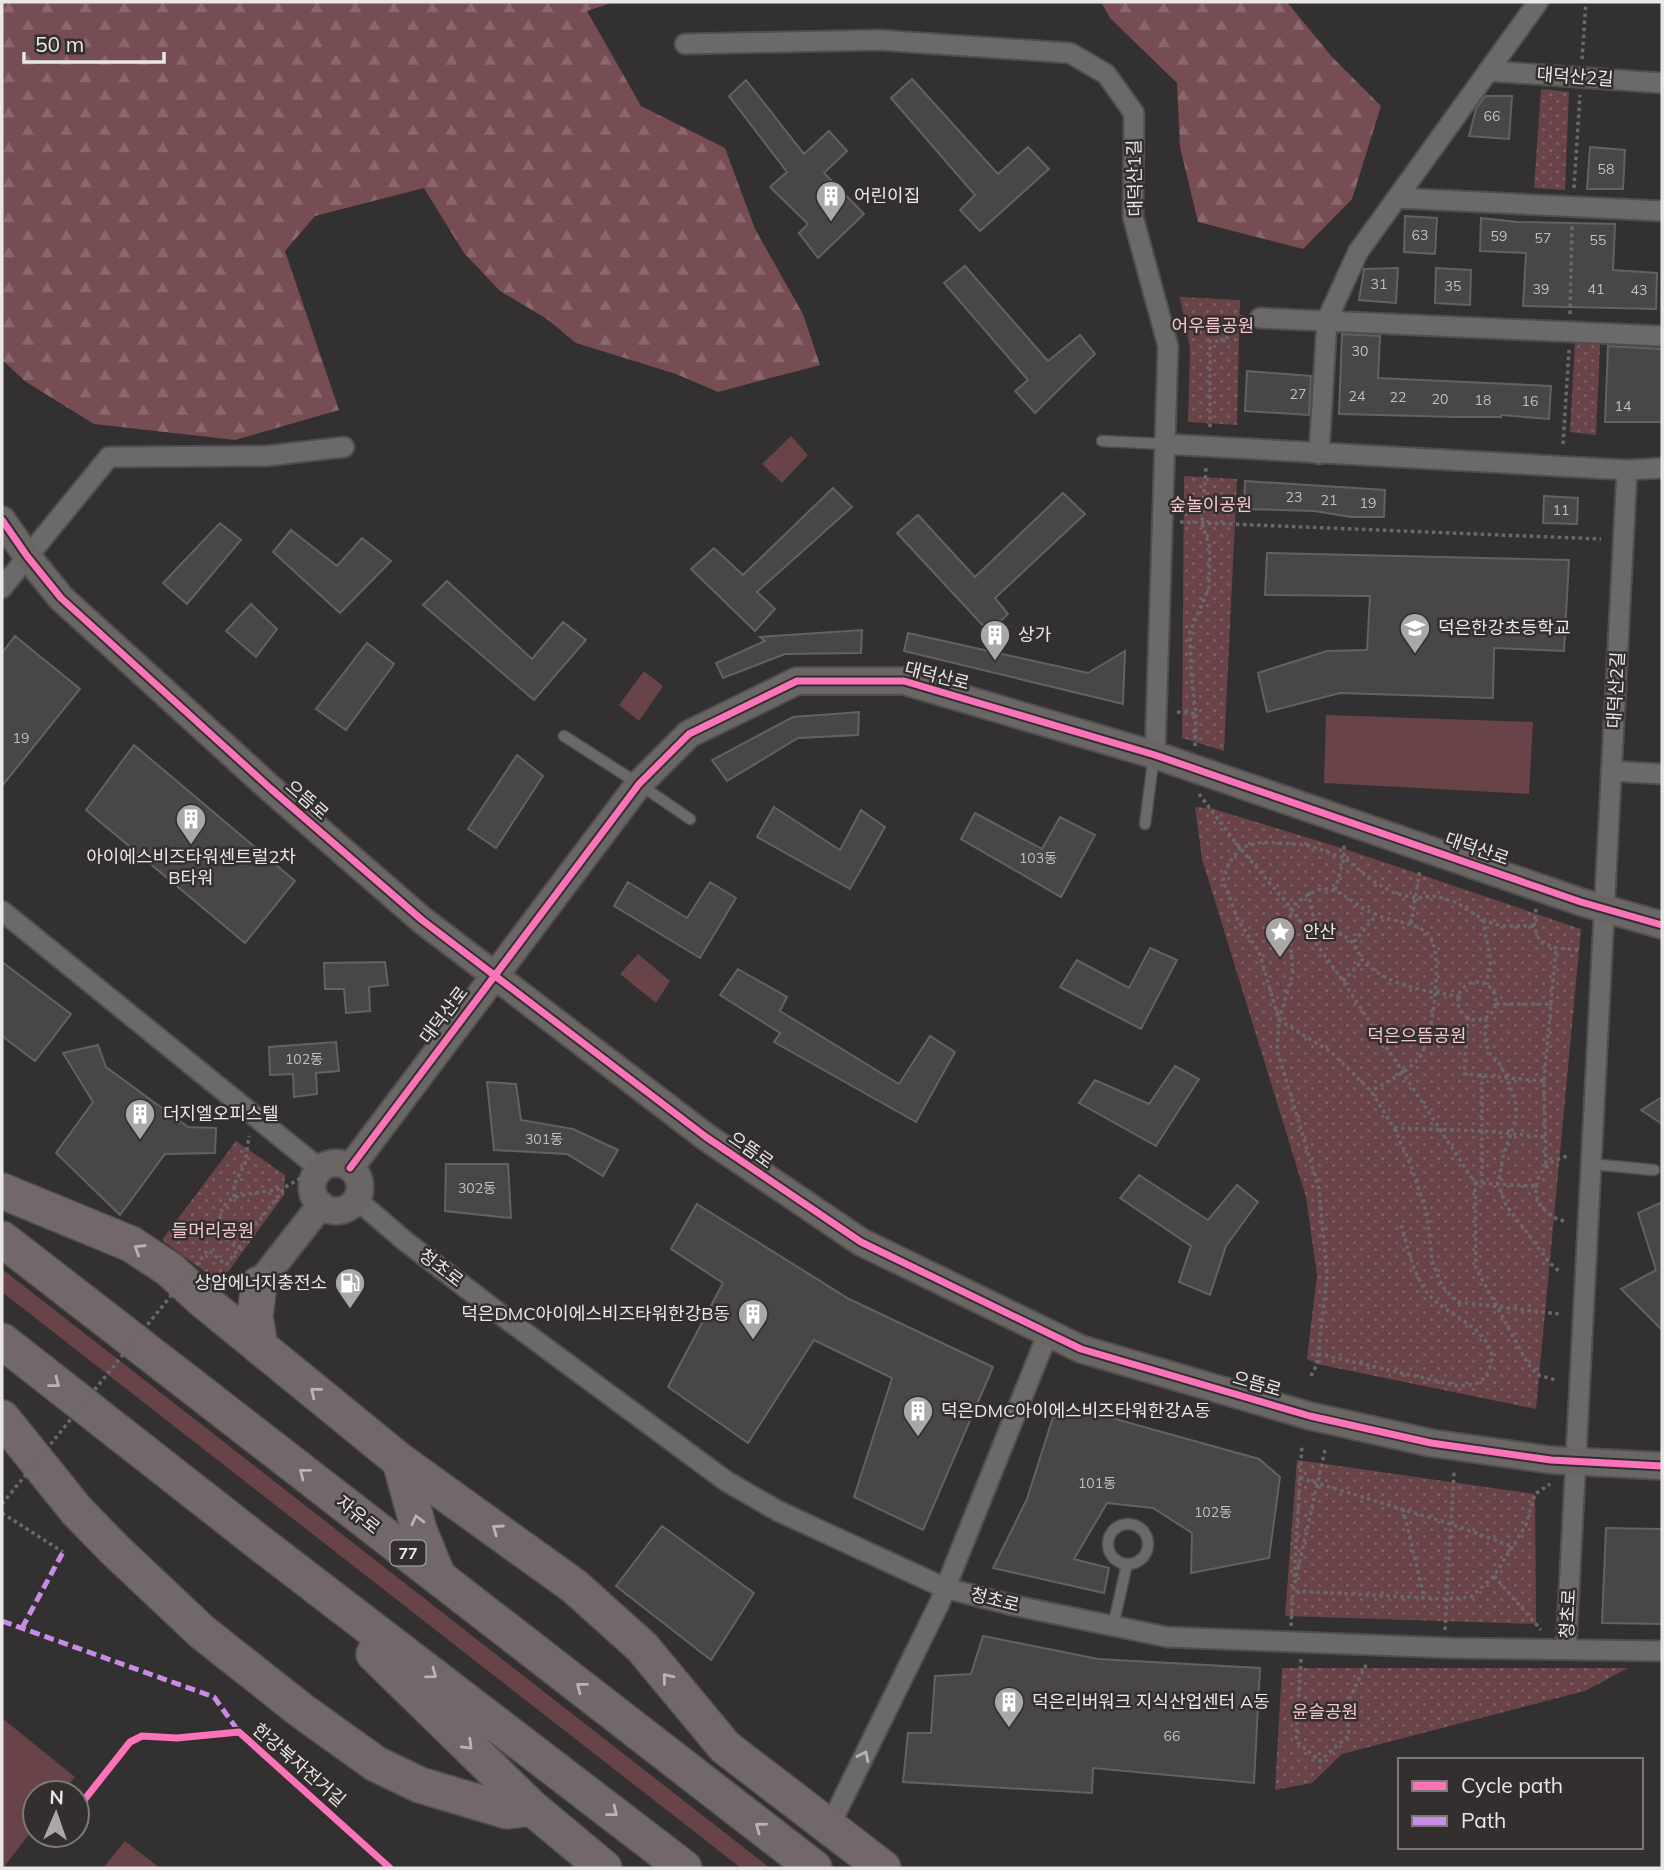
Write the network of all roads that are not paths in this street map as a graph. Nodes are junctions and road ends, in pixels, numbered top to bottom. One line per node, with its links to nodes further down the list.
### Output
1 (1538, 2): 3 (street)
2 (685, 44): 11 (street, 대덕산1길)
3 (1489, 71): 4 (street, 대덕산2길); 5 (street)
4 (1662, 83)
5 (1397, 198): 6 (street); 8 (street)
6 (1662, 211)
7 (1260, 318): 8 (street)
8 (1327, 320): 9 (street); 13 (street)
9 (1662, 335)
10 (1101, 441): 11 (lane)
11 (1164, 444): 13 (street); 20 (street, 대덕산1길)
12 (344, 447): 17 (street)
13 (1319, 454): 15 (street)
14 (1662, 468): 15 (street)
15 (1627, 470): 21 (street, 대덕산2길)
16 (2, 520): 17 (street, 으뜸로)
17 (27, 556): 18 (street); 29 (street, 으뜸로)
18 (2, 589)
19 (564, 736): 23 (lane)
20 (1154, 755): 23 (street, 대덕산로); 25 (lane); 26 (street, 대덕산로)
21 (1611, 771): 22 (street); 26 (street, 대덕산2길)
22 (1662, 774)
23 (639, 784): 24 (lane); 29 (street, 대덕산로)
24 (690, 820)
25 (1145, 824)
26 (1604, 909): 28 (street, 대덕산로); 30 (street, 대덕산2길)
27 (2, 911): 33 (street)
28 (1662, 925)
29 (494, 976): 31 (street, 대덕산로); 42 (street, 으뜸로)
30 (1591, 1164): 32 (lane); 47 (street, 청초로)
31 (350, 1168): 33 (street); 35 (street)
32 (1654, 1170)
33 (311, 1174): 36 (street)
34 (2, 1191): 40 (highway, one-way to 34)
35 (356, 1199): 36 (street); 52 (street, 청초로)
36 (321, 1205): 39 (street)
37 (2, 1207): 41 (highway)
38 (2, 1239): 41 (highway, 자유로 / 77)
39 (259, 1284): 40 (highway); 44 (highway)
40 (204, 1301): 44 (highway)
41 (103, 1317): 51 (highway, 자유로 / 77, one-way to 41)
42 (1048, 1334): 47 (street, 으뜸로); 52 (street)
43 (2, 1341): 49 (highway, one-way to 49)
44 (261, 1347): 46 (highway, one-way to 44)
45 (2, 1418): 57 (highway)
46 (400, 1461): 51 (highway, one-way to 46); 56 (highway, one-way to 46)
47 (1576, 1463): 48 (street, 으뜸로); 54 (street, 청초로)
48 (1662, 1466)
49 (261, 1544): 57 (highway, one-way to 57); 61 (highway, one-way to 61)
50 (1126, 1564): 50 (lane); 53 (lane)
51 (439, 1577): 62 (highway, 자유로 / 77, one-way to 51)
52 (945, 1588): 53 (street, 청초로); 58 (street, one-way to 52)
53 (1113, 1626): 54 (street, 청초로)
54 (1566, 1648): 55 (street)
55 (1662, 1651)
56 (691, 1708): 58 (lane); 59 (highway)
57 (532, 1808): 60 (highway)
58 (834, 1818): 59 (lane)
59 (888, 1865)
60 (604, 1868)
61 (684, 1868)
62 (814, 1868)

